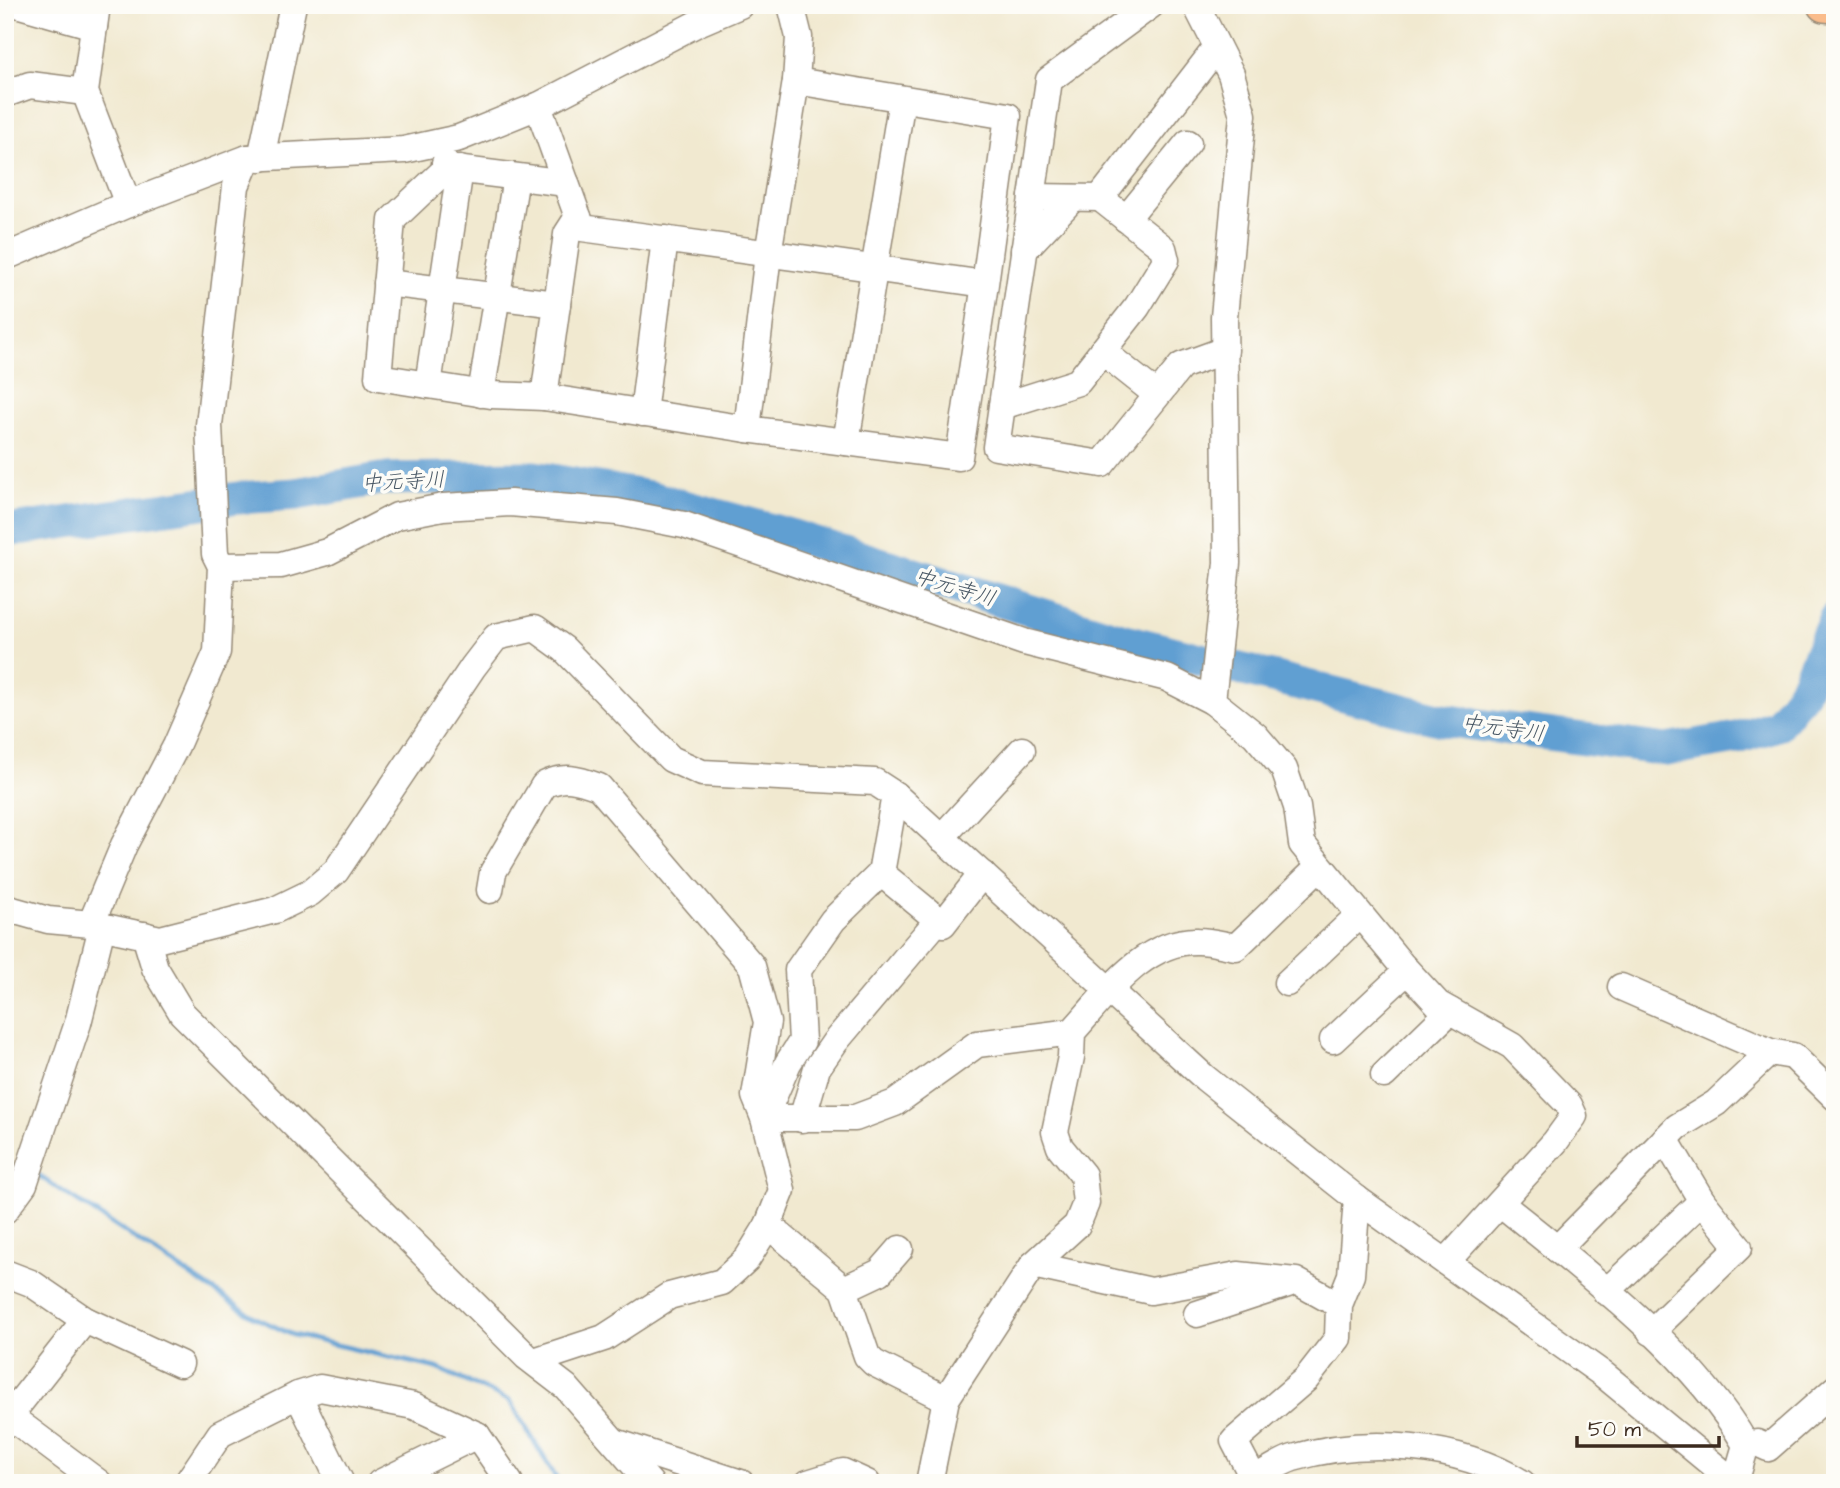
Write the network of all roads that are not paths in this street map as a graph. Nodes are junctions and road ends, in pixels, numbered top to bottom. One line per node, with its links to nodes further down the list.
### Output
1 (20, 5): 9 (street)
2 (293, 5): 18 (street)
3 (740, 5): 15 (street)
4 (791, 5): 11 (street)
5 (1151, 5): 23 (street)
6 (1196, 5): 10 (street)
7 (1824, 5): 8 (main road)
8 (1835, 6)
9 (96, 16): 12 (street)
10 (1217, 47): 25 (street); 39 (street)
11 (796, 81): 14 (street); 31 (street)
12 (85, 92): 13 (street); 26 (street)
13 (5, 94)
14 (902, 99): 22 (street); 33 (street)
15 (538, 106): 17 (street); 21 (street)
16 (1188, 143): 28 (street)
17 (434, 144): 18 (street); 19 (street)
18 (255, 158): 26 (street); 50 (street)
19 (454, 169): 20 (street); 34 (street); 36 (street)
20 (516, 177): 21 (street); 37 (street)
21 (566, 183): 27 (street)
22 (998, 189): 23 (street); 35 (street)
23 (1032, 193): 24 (street); 30 (street)
24 (1073, 198): 25 (street); 30 (street)
25 (1100, 198): 28 (street)
26 (128, 204): 32 (street)
27 (578, 217): 29 (street); 38 (street)
28 (1126, 219): 40 (street)
29 (665, 239): 31 (street); 47 (street)
30 (1024, 250): 46 (street)
31 (768, 254): 33 (street); 48 (street)
32 (6, 256)
33 (874, 269): 35 (street); 49 (street)
34 (386, 283): 36 (street); 41 (street)
35 (985, 284): 45 (street)
36 (442, 290): 37 (street); 41 (street)
37 (497, 297): 38 (street); 43 (street)
38 (557, 304): 44 (street)
39 (1225, 350): 42 (street); 51 (street)
40 (1102, 351): 42 (street); 46 (street)
41 (428, 385): 43 (street)
42 (1155, 393): 46 (street)
43 (481, 394): 44 (street)
44 (544, 397): 47 (street)
45 (966, 410): 46 (street); 49 (street)
46 (1001, 410)
47 (643, 413): 48 (street)
48 (747, 429): 49 (street)
49 (846, 442)
50 (218, 560): 51 (street); 62 (street)
51 (1213, 692): 55 (street)
52 (1022, 750): 54 (street)
53 (895, 795): 54 (street); 56 (street); 63 (street)
54 (942, 838): 57 (street)
55 (1319, 867): 60 (street); 67 (street)
56 (881, 873): 61 (street); 74 (street)
57 (982, 874): 61 (street); 67 (street)
58 (489, 890): 74 (street)
59 (5, 908): 62 (street)
60 (1359, 915): 64 (street); 65 (street)
61 (938, 920): 75 (street)
62 (97, 926): 63 (street); 80 (street)
63 (145, 935): 94 (street)
64 (1407, 971): 68 (street); 70 (street)
65 (1287, 983)
66 (1621, 987): 71 (street)
67 (1111, 990): 69 (street); 77 (street)
68 (1450, 1011): 72 (street); 79 (street)
69 (1072, 1032): 75 (street); 85 (street)
70 (1333, 1040)
71 (1770, 1052): 73 (street); 76 (street)
72 (1384, 1075)
73 (1835, 1097)
74 (764, 1118): 75 (street); 81 (street)
75 (802, 1119)
76 (1665, 1139): 78 (street); 83 (street)
77 (1357, 1199): 84 (street); 90 (street)
78 (1702, 1201): 89 (street); 93 (street)
79 (1500, 1203): 83 (street); 84 (street)
80 (5, 1210)
81 (768, 1225): 88 (street); 94 (street)
82 (900, 1249): 88 (street)
83 (1557, 1249): 89 (street)
84 (1446, 1262): 115 (street)
85 (1033, 1265): 87 (street); 98 (street)
86 (5, 1273): 92 (street)
87 (1296, 1281): 90 (street); 91 (street)
88 (844, 1289): 98 (street)
89 (1606, 1292): 93 (street)
90 (1339, 1305): 103 (street)
91 (1197, 1314)
92 (85, 1320): 95 (street); 99 (street)
93 (1651, 1332): 102 (street)
94 (534, 1362): 101 (street)
95 (180, 1364)
96 (1835, 1389): 102 (street)
97 (298, 1395): 100 (street); 105 (street); 106 (street)
98 (946, 1399): 113 (street)
99 (6, 1419): 104 (street)
100 (477, 1435): 107 (street); 108 (street)
101 (613, 1441): 109 (street); 110 (street)
102 (1746, 1445): 115 (street)
103 (1253, 1481): 114 (street)
104 (99, 1483)
105 (187, 1483)
106 (341, 1483)
107 (380, 1483)
108 (510, 1483)
109 (650, 1483)
110 (741, 1483)
111 (808, 1483): 112 (street)
112 (867, 1483)
113 (929, 1483)
114 (1521, 1483)
115 (1735, 1483)

